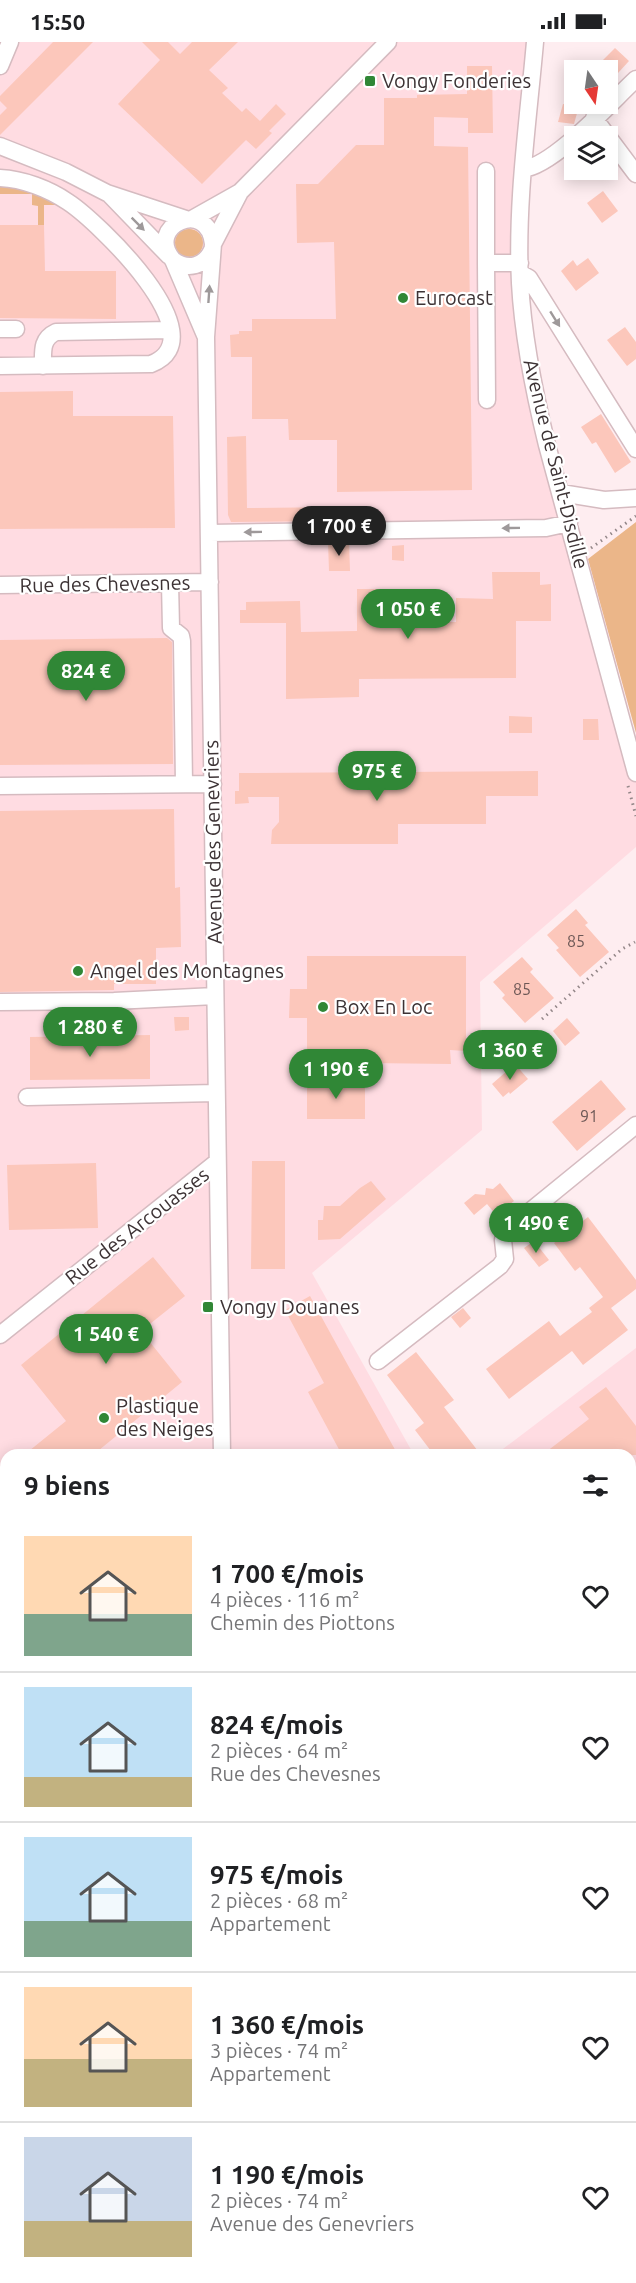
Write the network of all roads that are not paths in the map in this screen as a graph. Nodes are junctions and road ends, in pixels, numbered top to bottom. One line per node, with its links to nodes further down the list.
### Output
1 (10, 42): 4 (street)
2 (388, 42): 12 (street, Avenue des Genevriers)
3 (535, 42): 8 (street, Avenue de Saint-Disdille)
4 (0, 66)
5 (636, 79): 6 (street)
6 (594, 118): 8 (street); 10 (street)
7 (0, 146): 13 (street)
8 (523, 169): 18 (street, Avenue de Saint-Disdille)
9 (486, 171): 17 (street)
10 (636, 174)
11 (0, 178): 19 (street)
12 (240, 192): 14 (street, Avenue des Genevriers); 15 (street, Avenue des Genevriers)
13 (107, 193): 14 (street); 16 (street, one-way to 16)
14 (189, 219): 15 (street); 16 (street, Avenue des Genevriers)
15 (212, 247): 16 (street, Avenue des Genevriers); 20 (street, Avenue des Genevriers, one-way to 15)
16 (171, 258): 20 (street, Avenue des Genevriers)
17 (486, 263): 18 (street); 23 (street)
18 (520, 268): 24 (street, one-way to 24); 25 (street, Avenue de Saint-Disdille)
19 (171, 330): 22 (street); 22 (street)
20 (206, 337): 28 (street, Avenue des Genevriers)
21 (0, 366): 22 (street)
22 (43, 366)
23 (487, 400)
24 (636, 449)
25 (561, 494): 26 (street); 27 (street, Avenue de Saint-Disdille)
26 (636, 498)
27 (569, 523): 28 (street, one-way to 28); 32 (street, Avenue de Saint-Disdille)
28 (210, 533): 29 (street, Avenue des Genevriers)
29 (210, 582): 30 (street, Rue des Chevesnes); 34 (street, Avenue des Genevriers)
30 (170, 583): 31 (street, Rue des Chevesnes); 33 (street)
31 (0, 585)
32 (636, 773)
33 (184, 784): 34 (street); 35 (street)
34 (213, 784): 36 (street, Avenue des Genevriers)
35 (0, 786)
36 (215, 996): 37 (street); 38 (street, Avenue des Genevriers)
37 (0, 1002)
38 (216, 1093): 39 (street); 41 (street, Avenue des Genevriers)
39 (27, 1097)
40 (636, 1125): 43 (street)
41 (217, 1162): 42 (street, Rue des Arcouasses); 44 (street, Avenue des Genevriers)
42 (0, 1335)
43 (378, 1361)
44 (222, 1449)

